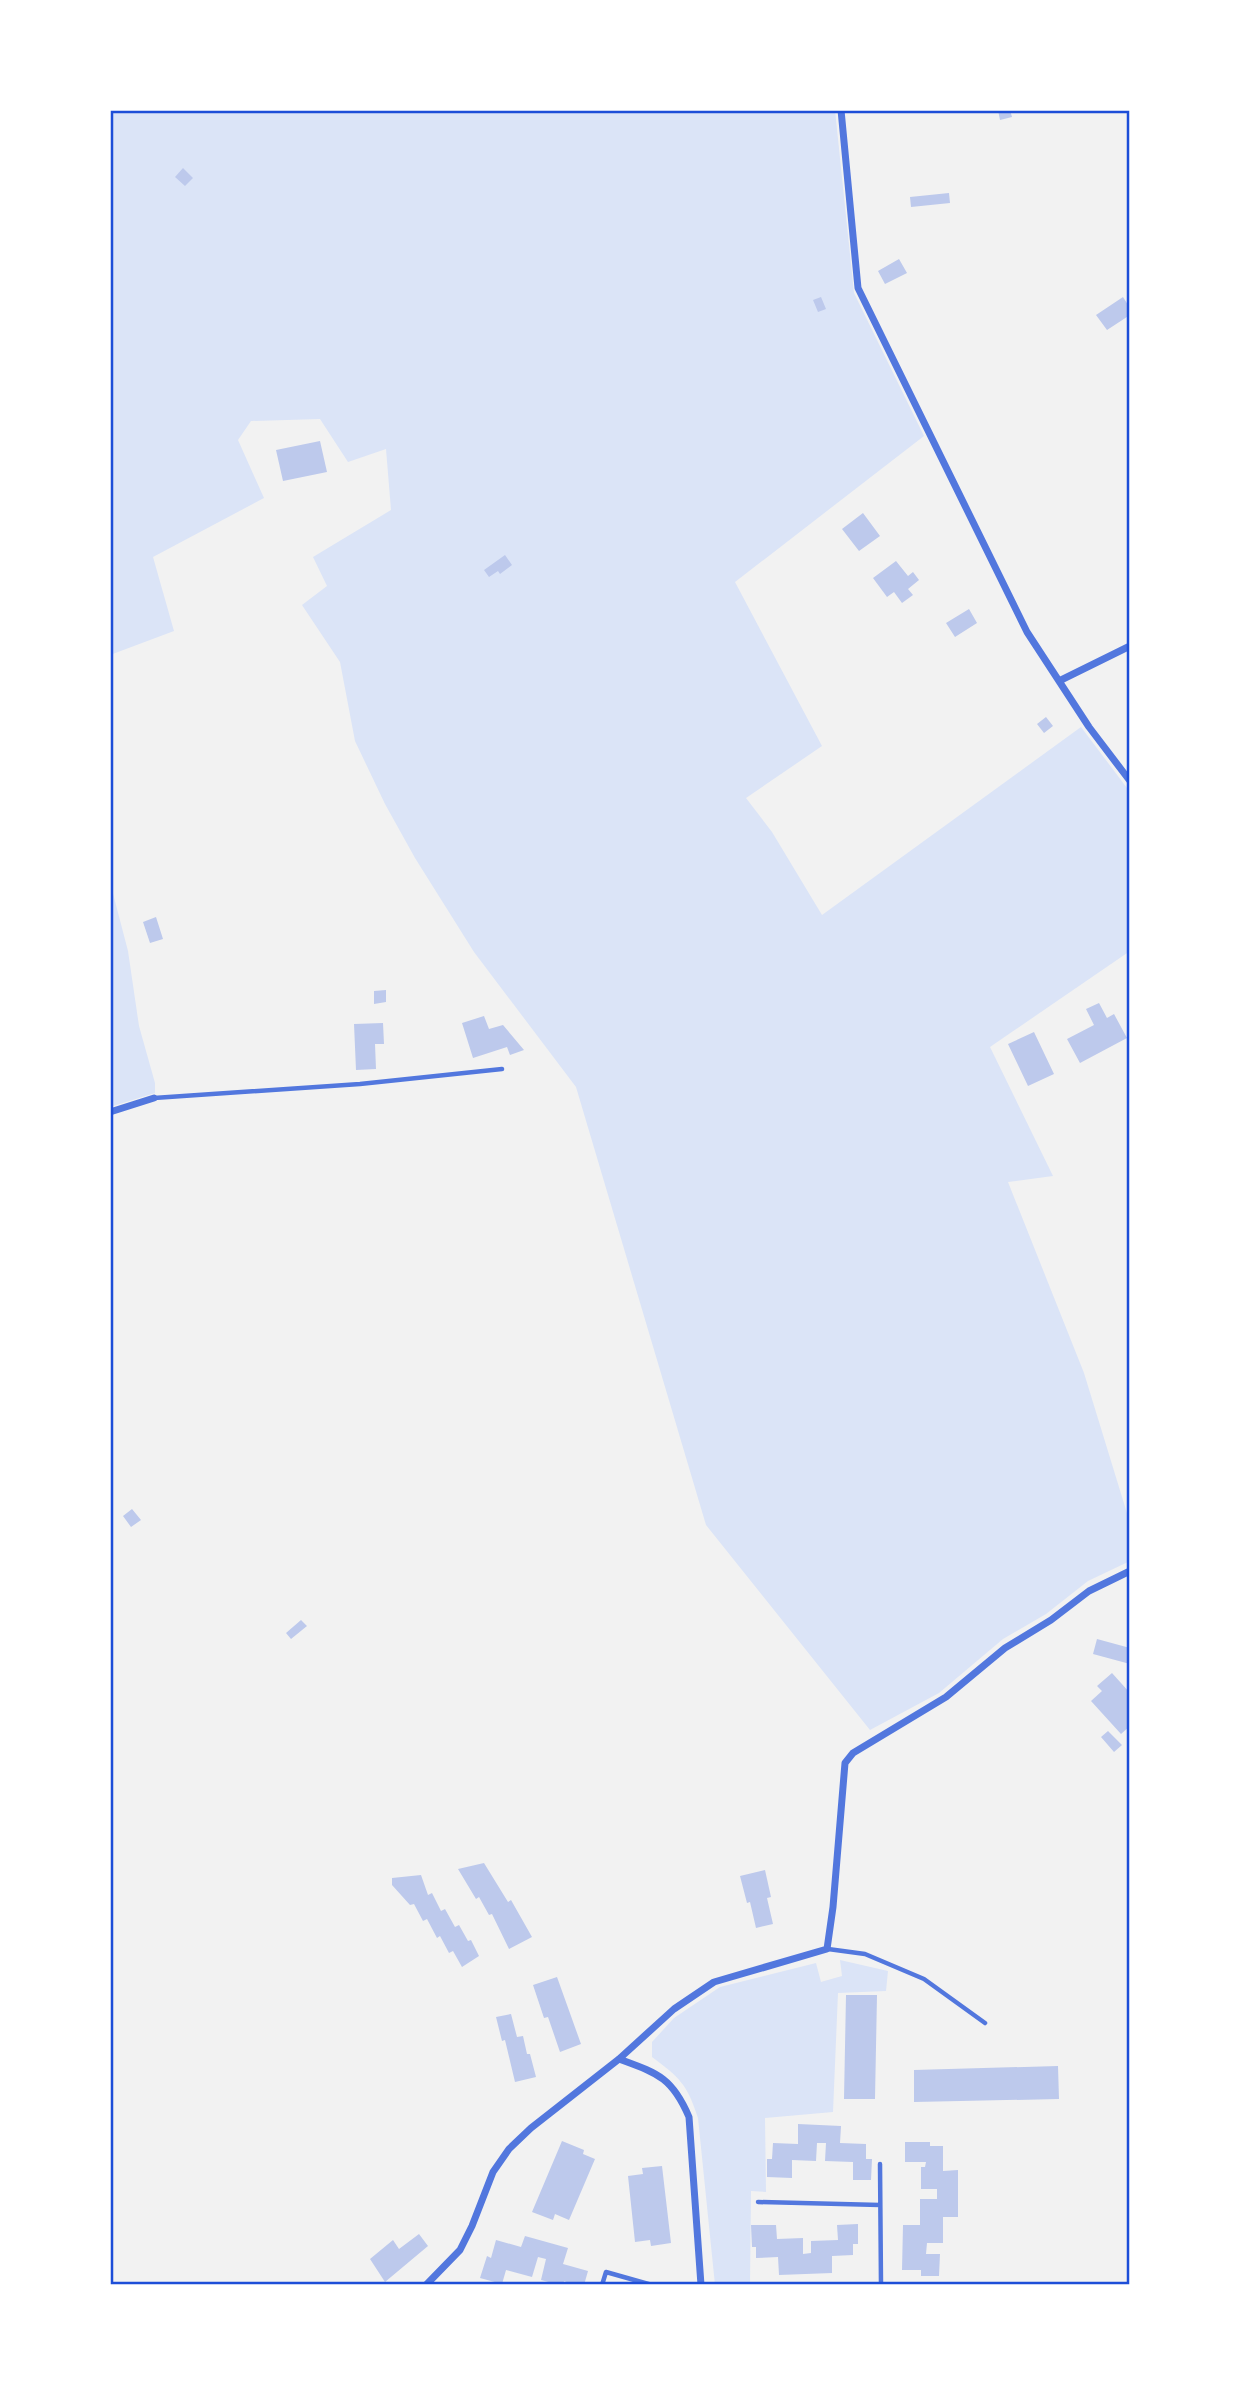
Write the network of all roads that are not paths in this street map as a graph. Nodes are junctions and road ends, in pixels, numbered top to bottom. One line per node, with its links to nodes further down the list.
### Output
1 (841, 110): 3 (street)
2 (1130, 646): 3 (street)
3 (1059, 681): 4 (street)
4 (1130, 781)
5 (502, 1069): 6 (lane)
6 (154, 1098): 7 (street)
7 (110, 1112)
8 (1130, 1571): 9 (street)
9 (827, 1949): 10 (lane); 11 (street)
10 (985, 2023)
11 (619, 2059): 15 (street); 18 (street)
12 (880, 2164): 14 (lane)
13 (758, 2202): 14 (lane)
14 (880, 2205): 19 (lane)
15 (426, 2285)
16 (602, 2285): 17 (lane)
17 (652, 2285)
18 (701, 2285)
19 (881, 2285)

